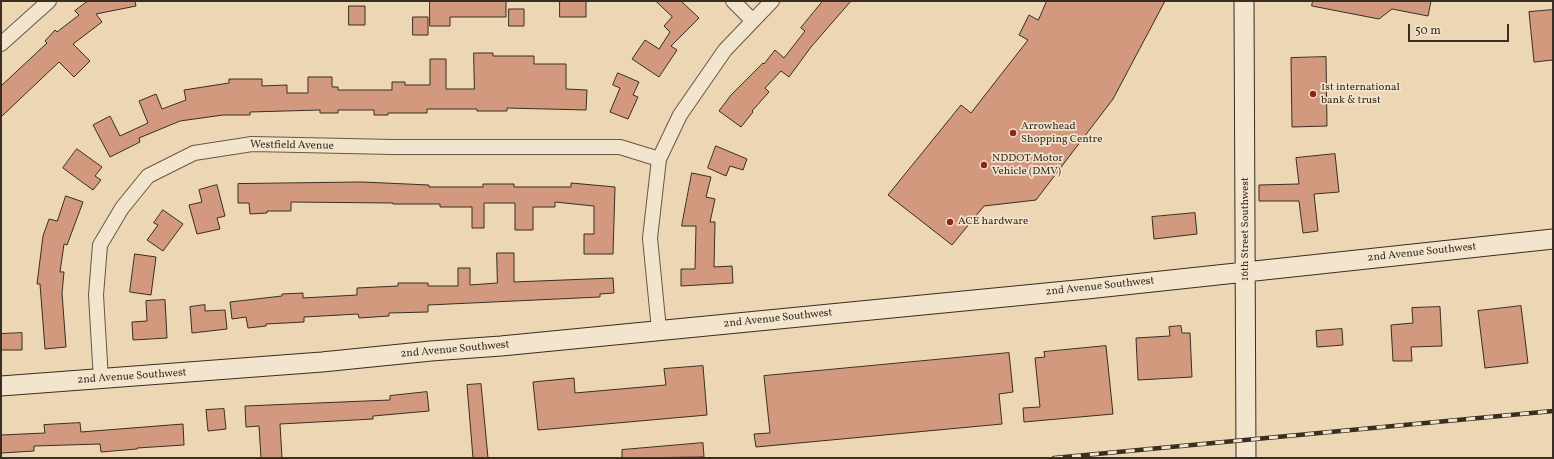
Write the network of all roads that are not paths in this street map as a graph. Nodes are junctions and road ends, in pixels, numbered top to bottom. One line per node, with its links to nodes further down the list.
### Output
1 (49, 1): 6 (street)
2 (733, 1): 5 (street)
3 (772, 1): 5 (street)
4 (1244, 1): 9 (street, 16th Street Southwest)
5 (752, 20): 7 (street)
6 (1, 44)
7 (659, 159): 10 (street); 11 (street, Westfield Avenue)
8 (1553, 239): 9 (street, 2nd Avenue Southwest)
9 (1246, 272): 10 (street, 2nd Avenue Southwest); 13 (street, 16th Street Southwest)
10 (659, 330): 11 (street, 2nd Avenue Southwest)
11 (101, 380): 12 (street, 2nd Avenue Southwest)
12 (1, 386)
13 (1246, 458)

